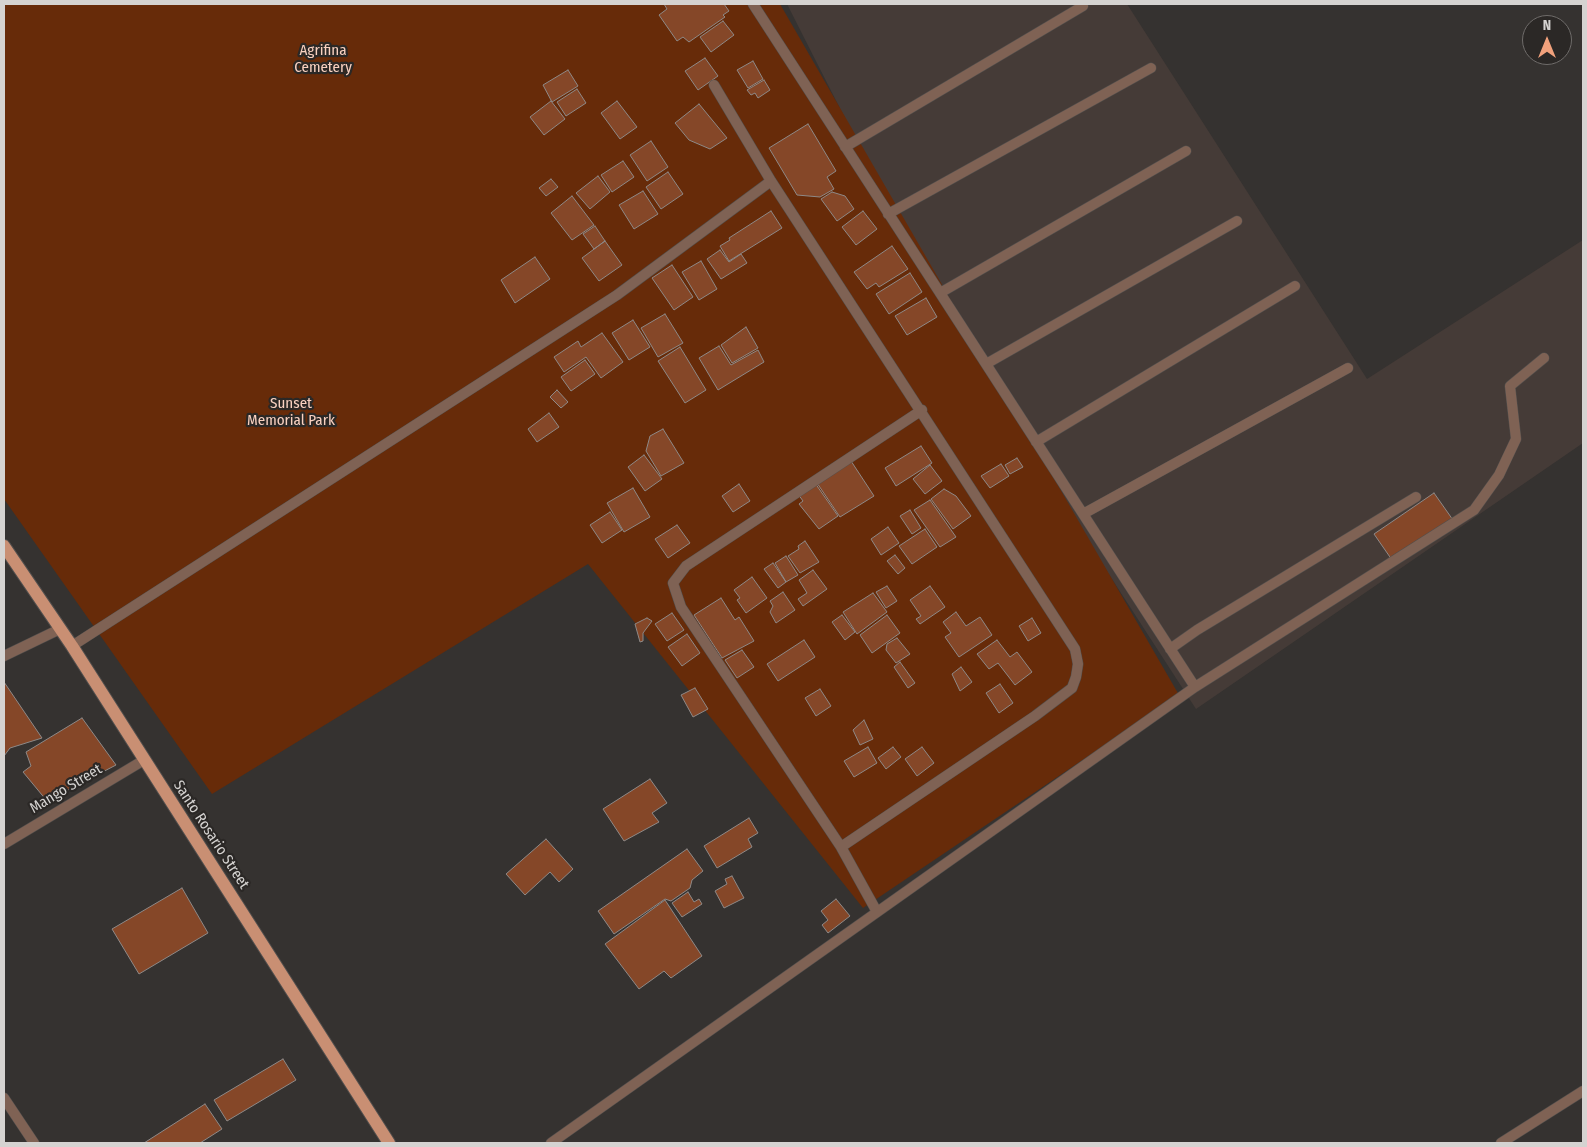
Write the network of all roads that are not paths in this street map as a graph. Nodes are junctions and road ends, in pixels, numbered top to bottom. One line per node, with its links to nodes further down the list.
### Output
1 (753, 4): 5 (street)
2 (1083, 6): 5 (street)
3 (1151, 68): 8 (street)
4 (714, 85): 7 (street)
5 (845, 147): 8 (street)
6 (1186, 151): 11 (street)
7 (772, 181): 15 (street); 21 (street)
8 (888, 214): 11 (street)
9 (1237, 221): 13 (street)
10 (1295, 286): 16 (street)
11 (940, 293): 13 (street)
12 (1544, 358): 24 (street)
13 (986, 364): 16 (street)
14 (1348, 368): 18 (street)
15 (922, 410): 27 (street); 27 (street)
16 (1036, 442): 18 (street)
17 (1416, 497): 22 (street)
18 (1083, 514): 22 (street)
19 (4, 546): 20 (main road, Santo Rosario Street)
20 (60, 629): 21 (main road, Santo Rosario Street); 23 (street)
21 (72, 646): 25 (main road, Santo Rosario Street)
22 (1170, 649): 24 (street)
23 (4, 656)
24 (1195, 687): 28 (street)
25 (144, 760): 26 (street, Mango Street); 32 (main road, Santo Rosario Street)
26 (4, 844)
27 (841, 847): 28 (street)
28 (877, 912): 33 (street)
29 (1583, 1090): 34 (street)
30 (4, 1098): 31 (street)
31 (34, 1143)
32 (389, 1143)
33 (551, 1143)
34 (1501, 1143)

